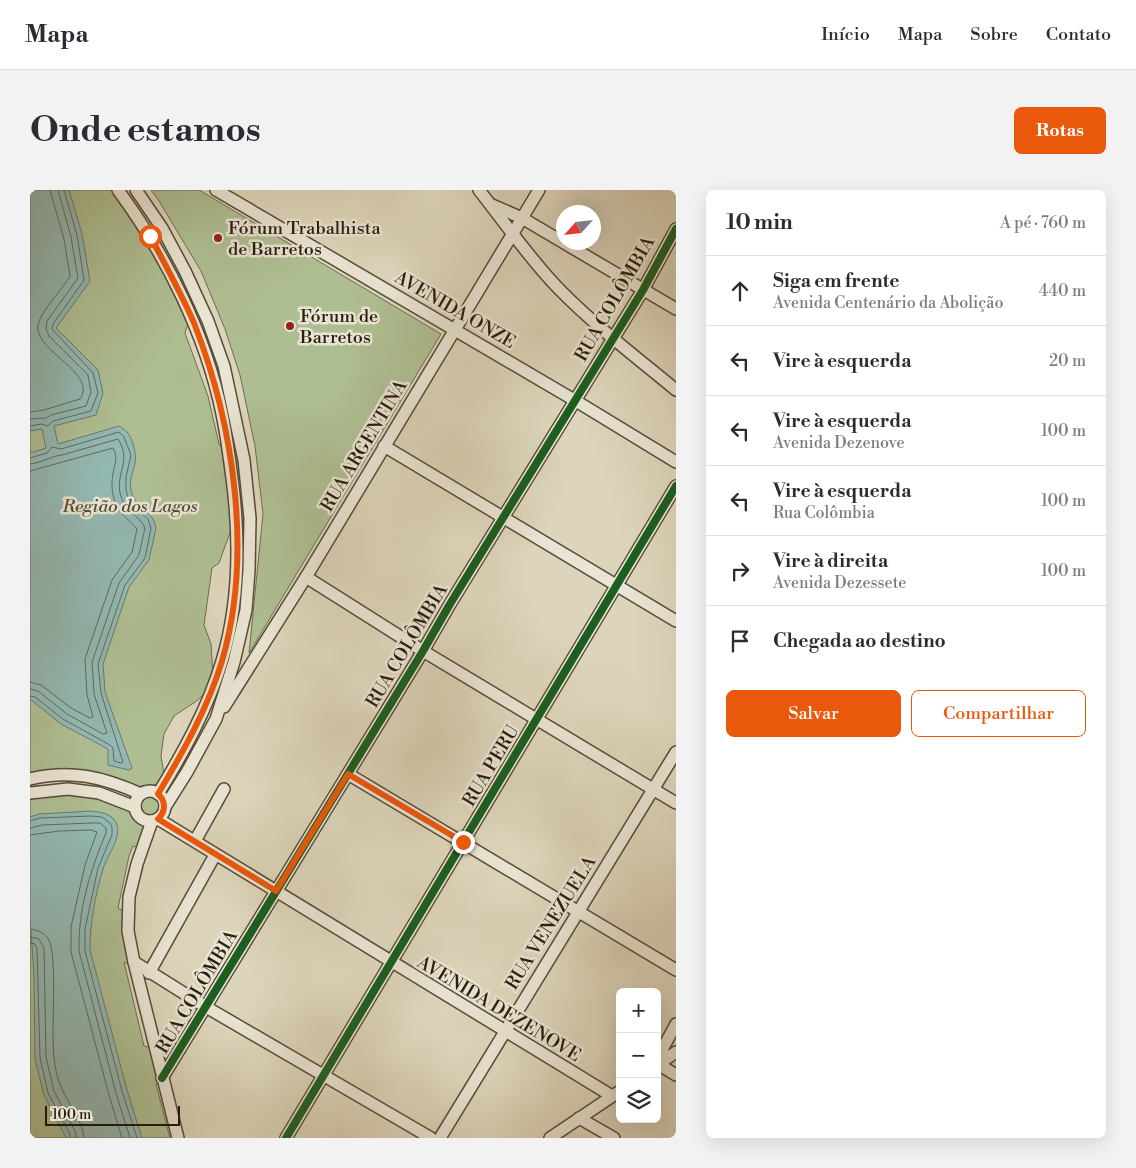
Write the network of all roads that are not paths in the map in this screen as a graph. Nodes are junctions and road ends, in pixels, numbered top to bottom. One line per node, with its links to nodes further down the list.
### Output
1 (118, 190): 33 (street)
2 (136, 190): 24 (street)
3 (216, 190): 12 (street, AVENIDA ONZE)
4 (479, 190): 6 (street)
5 (539, 190): 7 (street, RUA ARGENTINA)
6 (490, 204): 7 (street); 9 (street)
7 (522, 218): 9 (street, RUA ARGENTINA); 10 (street)
8 (676, 229): 10 (street, RUA COLÔMBIA)
9 (511, 234): 12 (street, RUA ARGENTINA); 13 (street)
10 (643, 290): 11 (street); 13 (street, RUA COLÔMBIA)
11 (676, 309)
12 (454, 330): 15 (street, AVENIDA ONZE); 16 (street, RUA ARGENTINA)
13 (613, 339): 14 (street); 15 (street, RUA COLÔMBIA)
14 (676, 390)
15 (576, 401): 17 (street, AVENIDA ONZE); 19 (street, RUA COLÔMBIA)
16 (384, 446): 19 (street); 20 (street, RUA ARGENTINA)
17 (676, 462)
18 (676, 486): 21 (street, RUA PERU)
19 (504, 518): 21 (street); 23 (street, RUA COLÔMBIA)
20 (306, 577): 23 (street); 24 (street, RUA ARGENTINA)
21 (617, 585): 22 (street); 25 (street, RUA PERU)
22 (676, 621)
23 (423, 651): 25 (street); 27 (street, RUA COLÔMBIA)
24 (216, 719): 36 (street)
25 (537, 719): 30 (street); 39 (street, RUA PERU)
26 (676, 752): 30 (street, RUA VENEZUELA)
27 (348, 774): 39 (street); 41 (street, RUA COLÔMBIA)
28 (30, 779): 32 (street)
29 (224, 789): 38 (street)
30 (654, 789): 34 (street); 42 (street, RUA VENEZUELA)
31 (30, 793): 35 (street)
32 (141, 794): 33 (street); 35 (street)
33 (158, 794): 36 (street)
34 (676, 803)
35 (135, 807): 37 (street)
36 (165, 807): 37 (street)
37 (155, 820): 38 (street, AVENIDA DEZENOVE); 44 (street)
38 (194, 841): 40 (street, AVENIDA DEZENOVE)
39 (463, 842): 42 (street); 43 (street, RUA PERU)
40 (215, 855): 41 (street, AVENIDA DEZENOVE); 46 (street)
41 (276, 891): 43 (street, AVENIDA DEZENOVE); 47 (street, RUA COLÔMBIA)
42 (578, 912): 45 (street); 49 (street, RUA VENEZUELA)
43 (392, 961): 49 (street, AVENIDA DEZENOVE); 54 (street, RUA PERU)
44 (134, 962): 46 (street); 56 (street)
45 (676, 970)
46 (149, 973): 47 (street)
47 (206, 1007): 54 (street); 56 (street, RUA COLÔMBIA)
48 (676, 1024): 51 (street)
49 (506, 1031): 57 (street, AVENIDA DEZENOVE); 62 (street, RUA VENEZUELA)
50 (676, 1052): 52 (street)
51 (661, 1055)
52 (661, 1063)
53 (661, 1067): 55 (street)
54 (323, 1075): 60 (street, RUA PERU); 61 (street)
55 (676, 1075)
56 (162, 1078): 59 (street)
57 (616, 1093): 58 (street)
58 (580, 1118): 63 (street); 64 (street)
59 (178, 1138)
60 (286, 1138)
61 (431, 1138)
62 (440, 1138)
63 (550, 1138)
64 (614, 1138)

